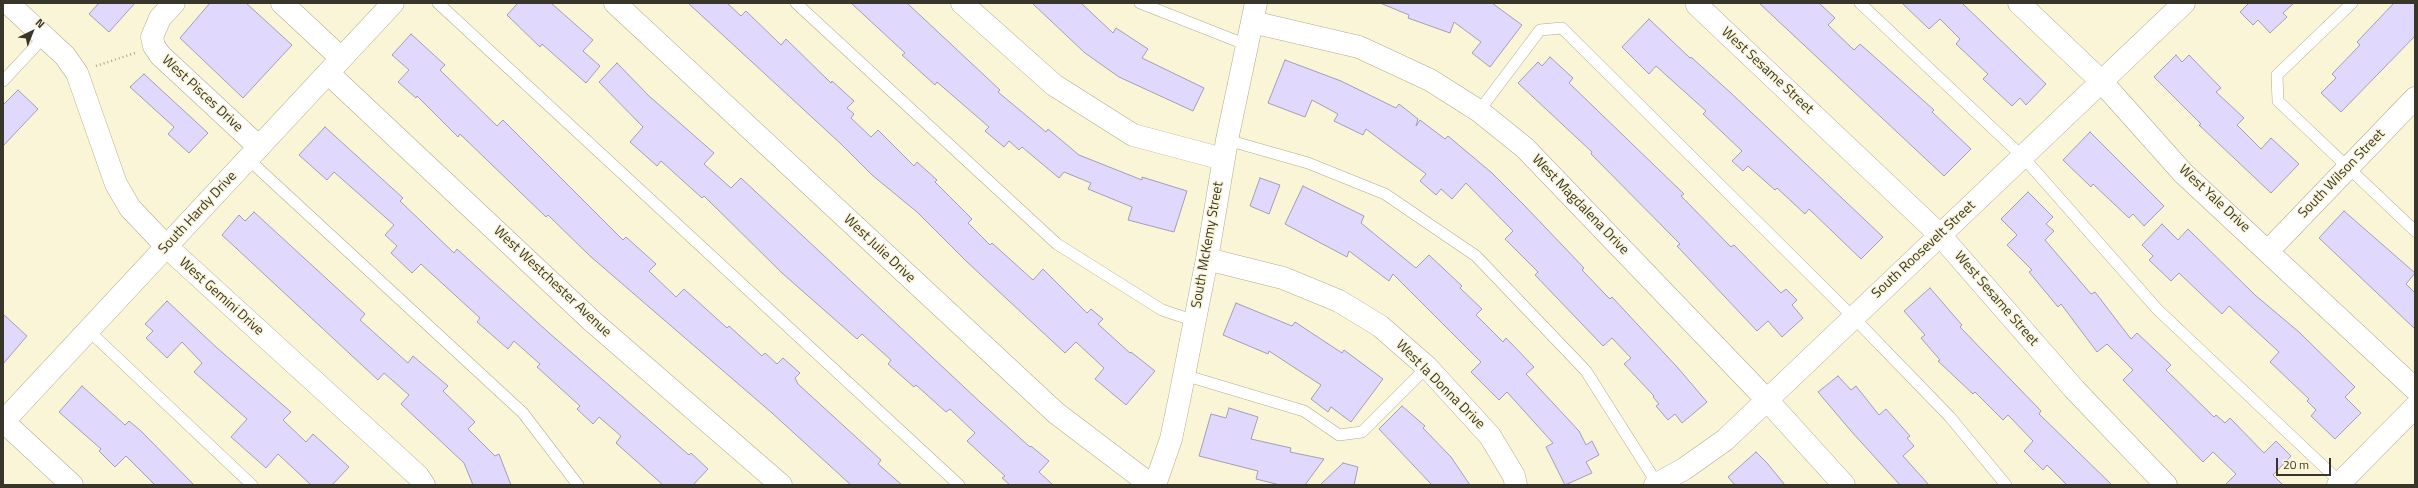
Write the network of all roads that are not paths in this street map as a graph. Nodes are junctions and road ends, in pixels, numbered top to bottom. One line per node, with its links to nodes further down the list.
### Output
1 (8, 3): 16 (street, West Gemini Drive)
2 (174, 3): 24 (street, West Pisces Drive)
3 (282, 3): 18 (street, West Westchester Avenue)
4 (393, 3): 18 (street, South Hardy Drive)
5 (438, 3): 47 (lane)
6 (615, 3): 48 (street, West Julie Drive)
7 (796, 3): 33 (lane)
8 (962, 3): 23 (street)
9 (1140, 3): 17 (lane)
10 (1860, 3): 25 (lane)
11 (2019, 3): 20 (street, West Yale Drive)
12 (2184, 3): 20 (street, South Roosevelt Street)
13 (2352, 3): 26 (lane)
14 (1698, 4): 28 (street, West Sesame Street)
15 (1254, 13): 17 (street, South McKemy Street); 22 (street, West Magdalena Drive)
16 (45, 36): 19 (lane); 29 (street, West Gemini Drive)
17 (1247, 45): 23 (street, South McKemy Street)
18 (334, 66): 24 (street, South Hardy Drive); 46 (street, West Westchester Avenue)
19 (3, 81)
20 (2101, 82): 25 (street, South Roosevelt Street); 30 (street, West Yale Drive)
21 (2415, 98): 26 (street, South Wilson Street)
22 (1479, 111): 32 (lane); 38 (street, West Magdalena Drive)
23 (1225, 149): 31 (street, South McKemy Street); 51 (lane)
24 (254, 153): 29 (street, South Hardy Drive); 45 (lane)
25 (2023, 157): 28 (street, South Roosevelt Street); 41 (lane)
26 (2348, 169): 27 (lane); 30 (street, South Wilson Street)
27 (2415, 231)
28 (1940, 235): 32 (street, South Roosevelt Street); 54 (street, West Sesame Street)
29 (166, 247): 34 (street, South Hardy Drive); 44 (street, West Gemini Drive)
30 (2269, 250): 37 (street, West Yale Drive)
31 (1207, 259): 33 (street, South McKemy Street); 35 (street, West la Donna Drive)
32 (1854, 317): 38 (street, South Roosevelt Street); 53 (lane)
33 (1195, 321): 36 (street, South McKemy Street)
34 (89, 331): 40 (street, South Hardy Drive); 43 (lane)
35 (1427, 367): 36 (lane); 50 (street, West la Donna Drive)
36 (1184, 375): 49 (street, South McKemy Street)
37 (2415, 389)
38 (1767, 400): 51 (street, South Roosevelt Street); 52 (street, West Magdalena Drive)
39 (2415, 407): 41 (street)
40 (3, 422): 42 (street)
41 (2339, 484)
42 (72, 485)
43 (252, 485)
44 (424, 485)
45 (578, 485)
46 (781, 485)
47 (959, 485)
48 (1151, 485)
49 (1155, 485)
50 (1516, 485)
51 (1657, 485)
52 (1844, 485)
53 (2006, 485)
54 (2166, 485)

